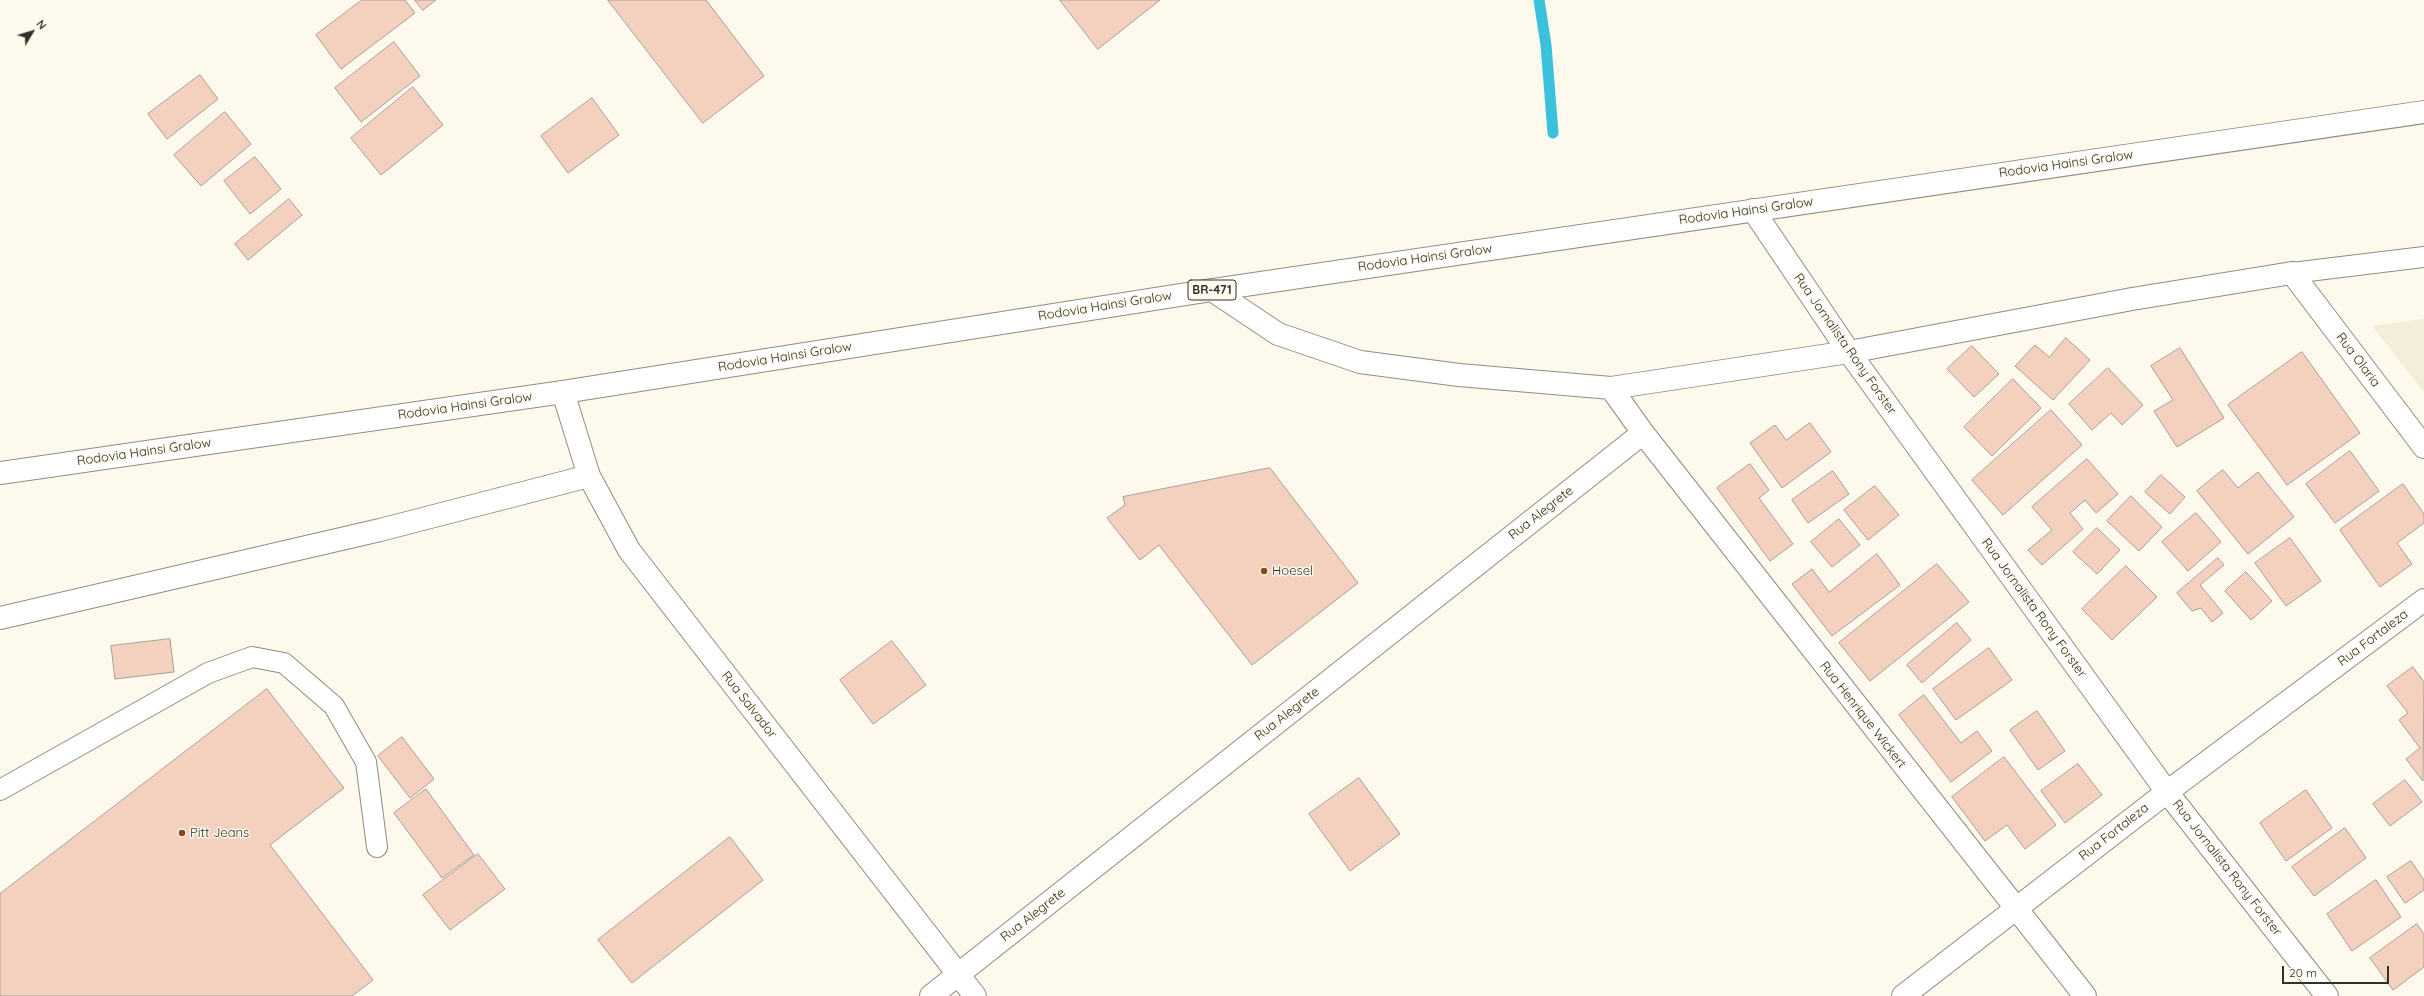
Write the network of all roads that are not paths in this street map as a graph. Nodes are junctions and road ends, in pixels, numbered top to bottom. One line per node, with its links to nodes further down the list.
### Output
1 (2424, 112): 2 (street, Rodovia Hainsi Gralow / BR-471)
2 (1753, 210): 5 (street, Rodovia Hainsi Gralow / BR-471); 6 (street, Rua Jornalista Rony Forster)
3 (2424, 257): 4 (lane)
4 (2292, 273): 6 (street); 10 (street, Rua Olaria)
5 (1212, 290): 7 (street); 8 (street, Rodovia Hainsi Gralow / BR-471)
6 (1849, 352): 7 (street); 16 (street, Rua Jornalista Rony Forster)
7 (1611, 388): 9 (street, Rua Henrique Wickert)
8 (563, 392): 11 (street, Rodovia Hainsi Gralow / BR-471); 12 (street, Rua Salvador)
9 (1643, 433): 18 (street, Rua Henrique Wickert); 19 (street, Rua Alegrete)
10 (2424, 447)
11 (0, 473)
12 (589, 476): 14 (street); 19 (street, Rua Salvador)
13 (2424, 600): 16 (street, Rua Fortaleza)
14 (0, 618)
15 (0, 790): 17 (lane)
16 (2167, 792): 18 (street, Rua Fortaleza); 24 (street, Rua Jornalista Rony Forster)
17 (377, 847)
18 (2015, 908): 22 (street, Rua Fortaleza); 23 (street, Rua Henrique Wickert)
19 (958, 974): 20 (street, Rua Alegrete); 21 (street, Rua Salvador)
20 (931, 996)
21 (975, 996)
22 (1903, 996)
23 (2085, 996)
24 (2327, 996)

